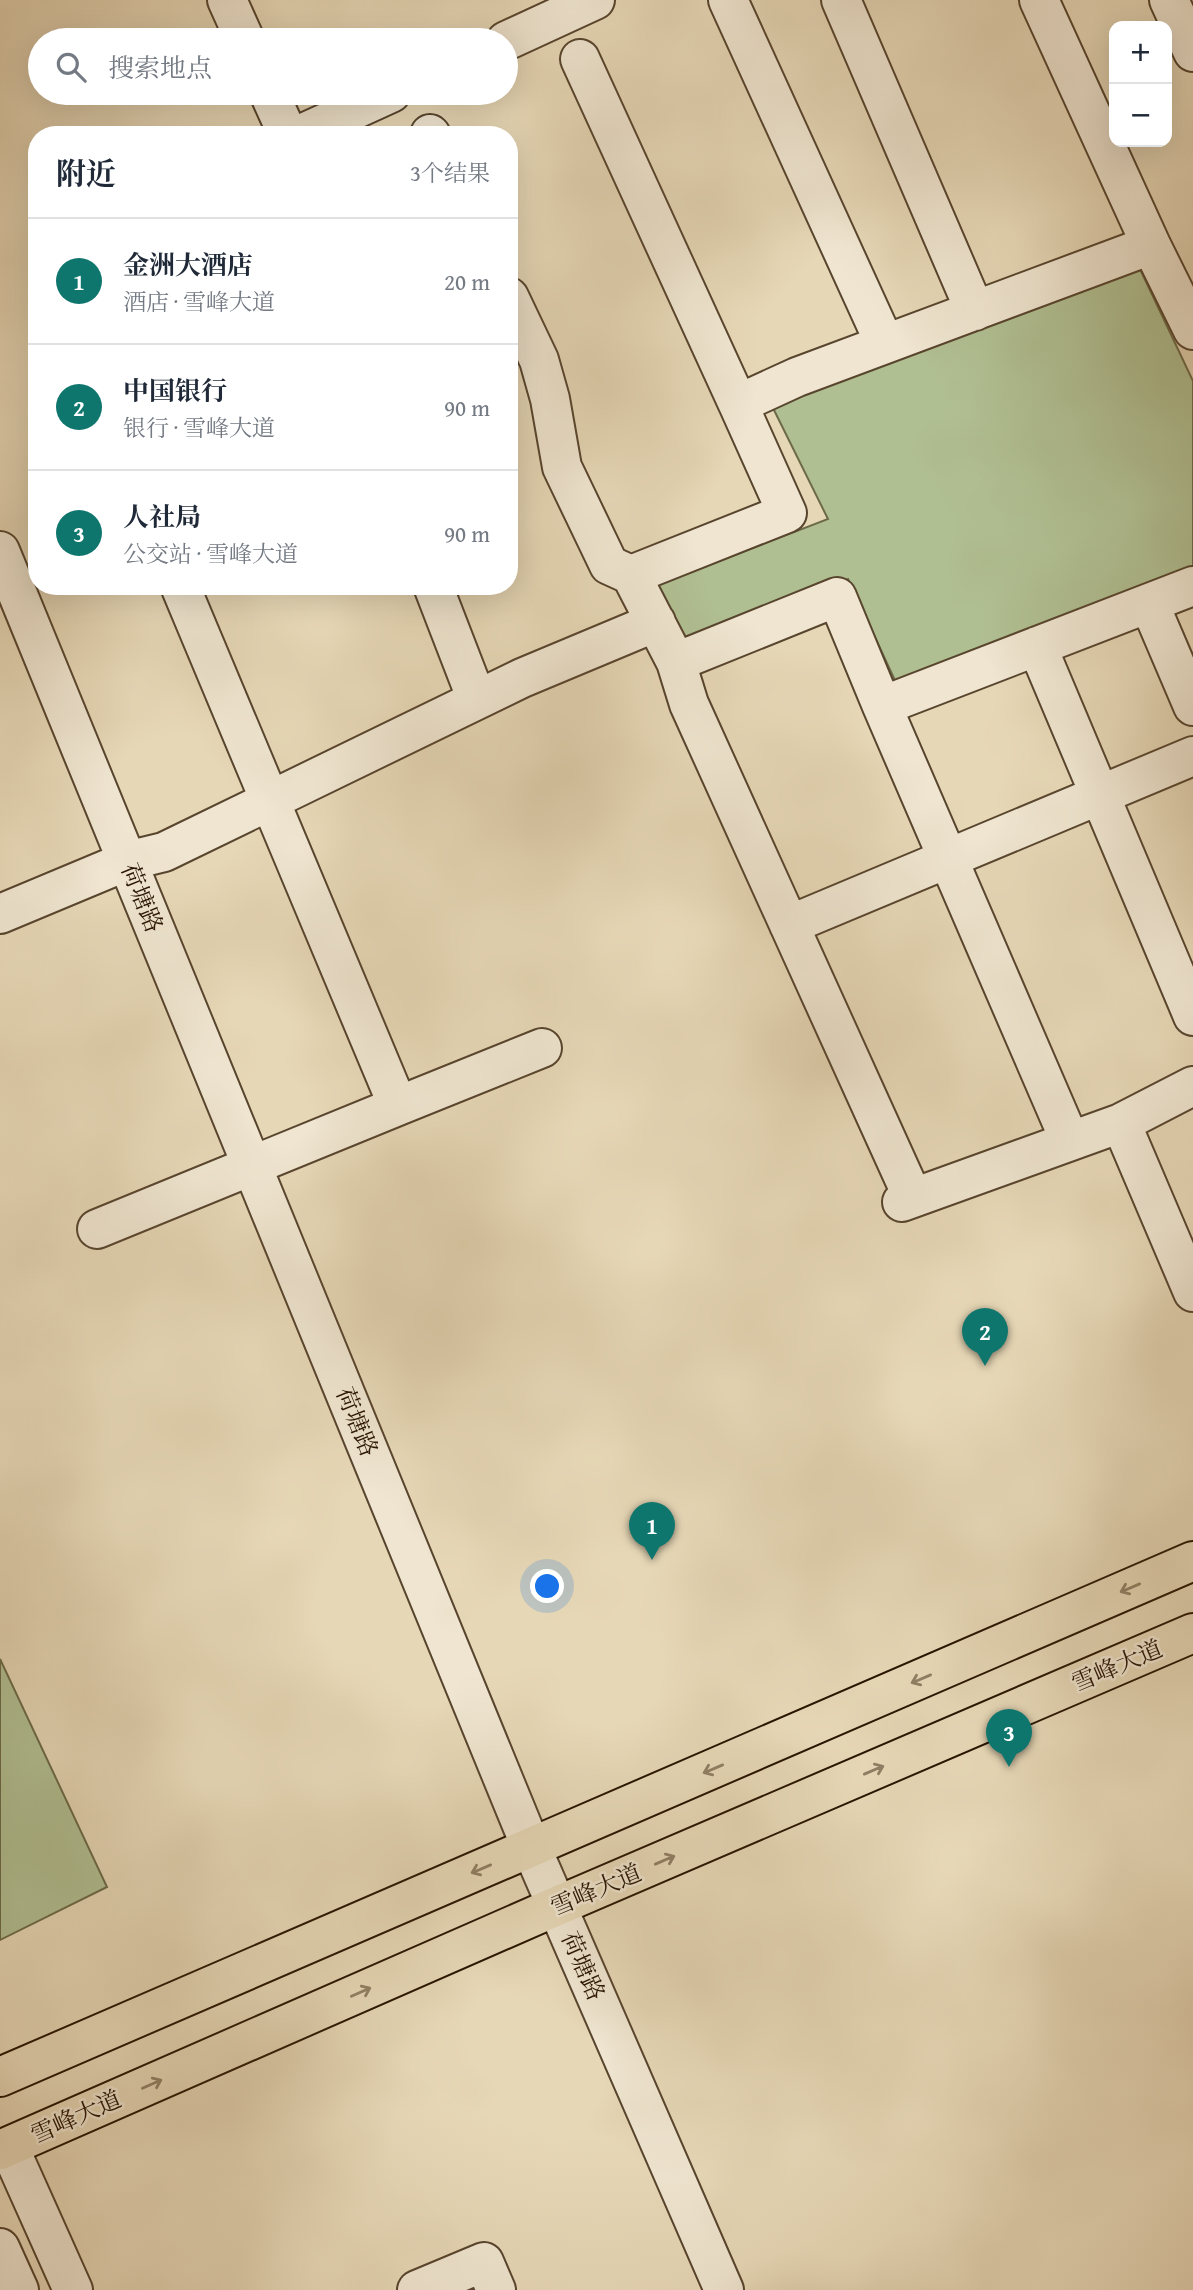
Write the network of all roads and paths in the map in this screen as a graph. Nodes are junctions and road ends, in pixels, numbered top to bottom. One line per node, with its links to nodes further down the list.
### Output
1 (227, 0): 7 (street)
2 (594, 0): 8 (street)
3 (728, 0): 19 (street)
4 (841, 0): 16 (street)
5 (1039, 0): 15 (street)
6 (1170, 0): 9 (street)
7 (240, 28)
8 (518, 35)
9 (1193, 52)
10 (580, 59): 20 (street)
11 (274, 105): 13 (street)
12 (365, 105): 14 (street)
13 (284, 126)
14 (319, 126)
15 (1151, 245): 16 (street); 18 (street)
16 (975, 311): 19 (street)
17 (518, 316): 22 (street)
18 (1193, 330)
19 (885, 344): 20 (street)
20 (738, 404): 22 (street)
21 (0, 551): 37 (street, 荷塘路)
22 (632, 575): 27 (street)
23 (1193, 586): 26 (street)
24 (184, 595): 35 (street)
25 (436, 595): 30 (street)
26 (1149, 603): 28 (street); 32 (street)
27 (656, 622): 29 (street); 30 (street)
28 (1037, 646): 31 (street); 34 (street)
29 (676, 662): 31 (street); 39 (street)
30 (477, 700): 35 (street)
31 (882, 706): 36 (street)
32 (1193, 706)
33 (1193, 757): 34 (street)
34 (1100, 795): 36 (street); 40 (street)
35 (270, 801): 37 (street); 43 (street)
36 (948, 859): 39 (street); 45 (street)
37 (127, 861): 38 (street); 46 (street, 荷塘路)
38 (0, 914)
39 (789, 925): 45 (street)
40 (1193, 1016)
41 (542, 1048): 43 (street)
42 (1193, 1086): 44 (street)
43 (398, 1106): 46 (street)
44 (1121, 1123): 45 (street); 48 (street)
45 (1070, 1141)
46 (252, 1166): 47 (street); 51 (street, 荷塘路)
47 (97, 1229)
48 (1193, 1292)
49 (1193, 1561): 51 (main road, one-way to 51)
50 (1192, 1636): 52 (main road, 雪峰大道, one-way to 50)
51 (531, 1847): 52 (street, 荷塘路); 53 (main road, one-way to 53)
52 (557, 1906): 54 (main road, 雪峰大道, one-way to 52); 60 (street, 荷塘路)
53 (0, 2077)
54 (4, 2149): 58 (street)
55 (0, 2248): 57 (street)
56 (490, 2276): 59 (street)
57 (19, 2290)
58 (73, 2290)
59 (417, 2290)
60 (724, 2290)

